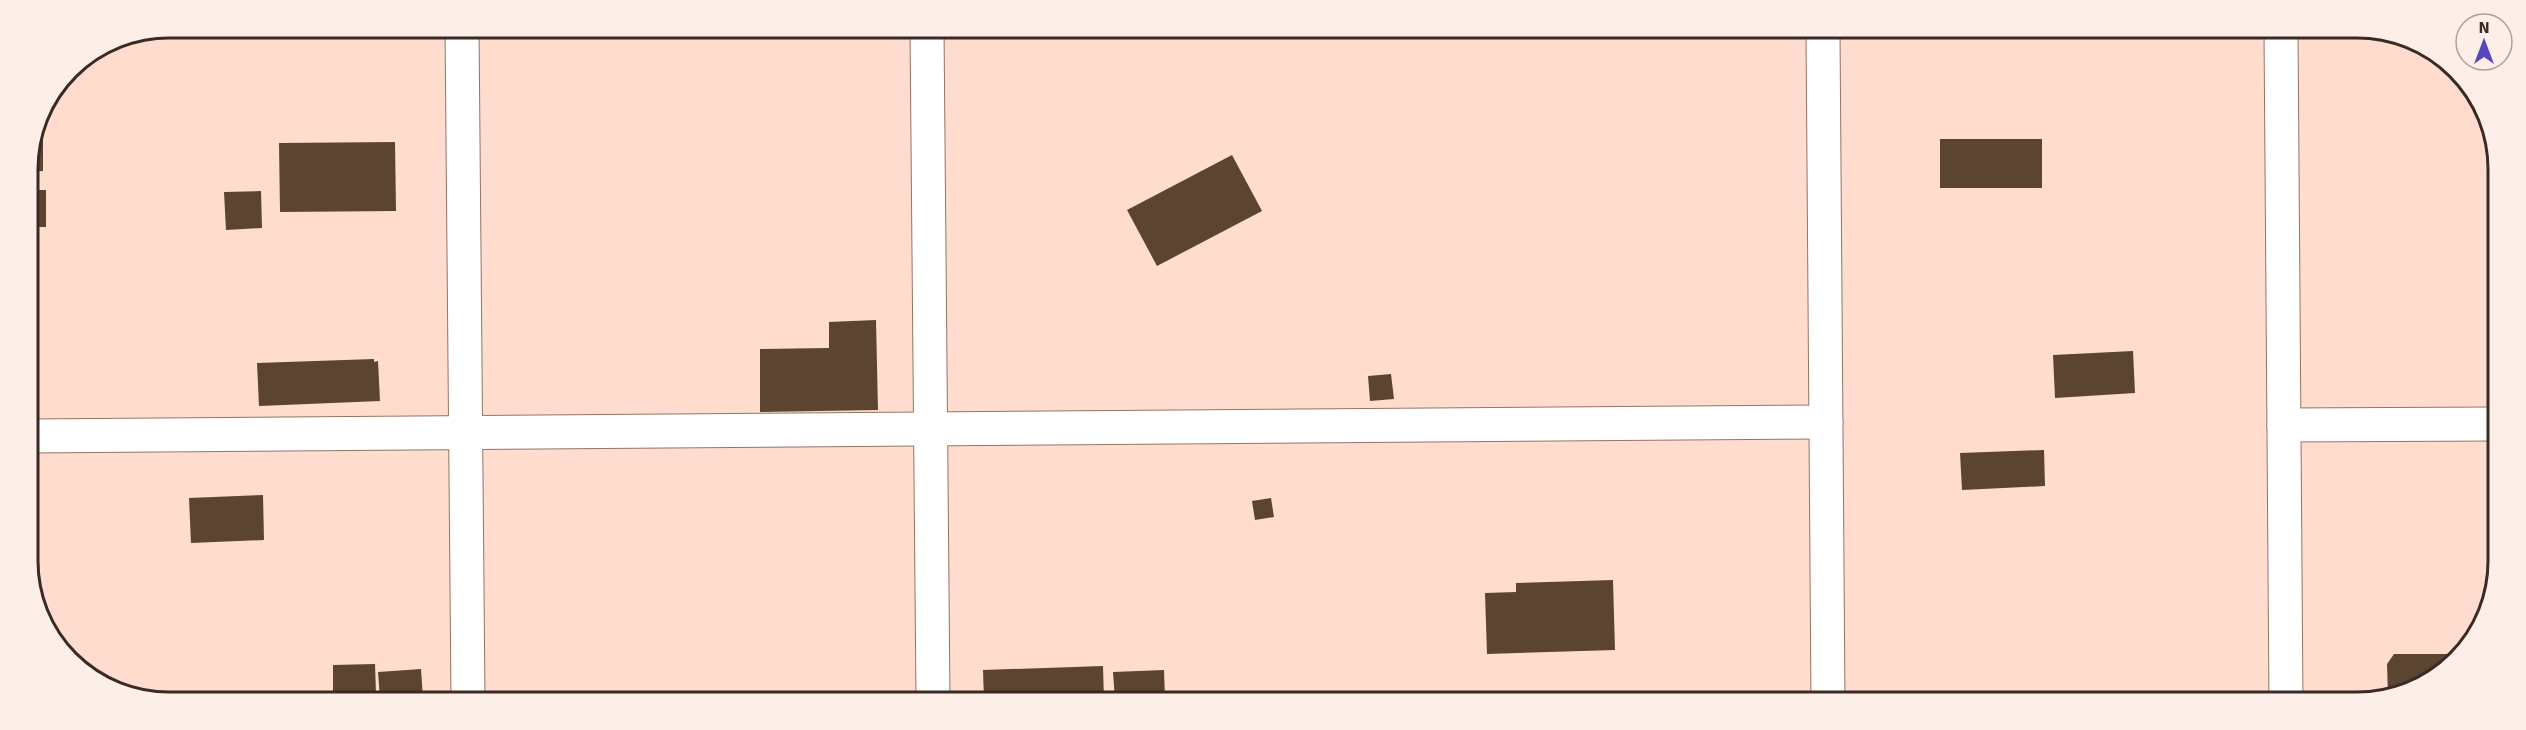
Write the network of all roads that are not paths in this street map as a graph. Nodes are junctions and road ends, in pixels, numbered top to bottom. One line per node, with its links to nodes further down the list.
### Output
1 (462, 38): 9 (street)
2 (927, 38): 8 (street)
3 (1823, 38): 5 (street)
4 (2281, 38): 7 (street)
5 (1826, 422): 8 (street); 11 (street)
6 (2488, 424): 7 (street)
7 (2284, 425): 12 (street)
8 (931, 429): 9 (street); 14 (street)
9 (466, 433): 10 (street); 13 (street)
10 (38, 436)
11 (1828, 692)
12 (2286, 692)
13 (468, 693)
14 (933, 693)

